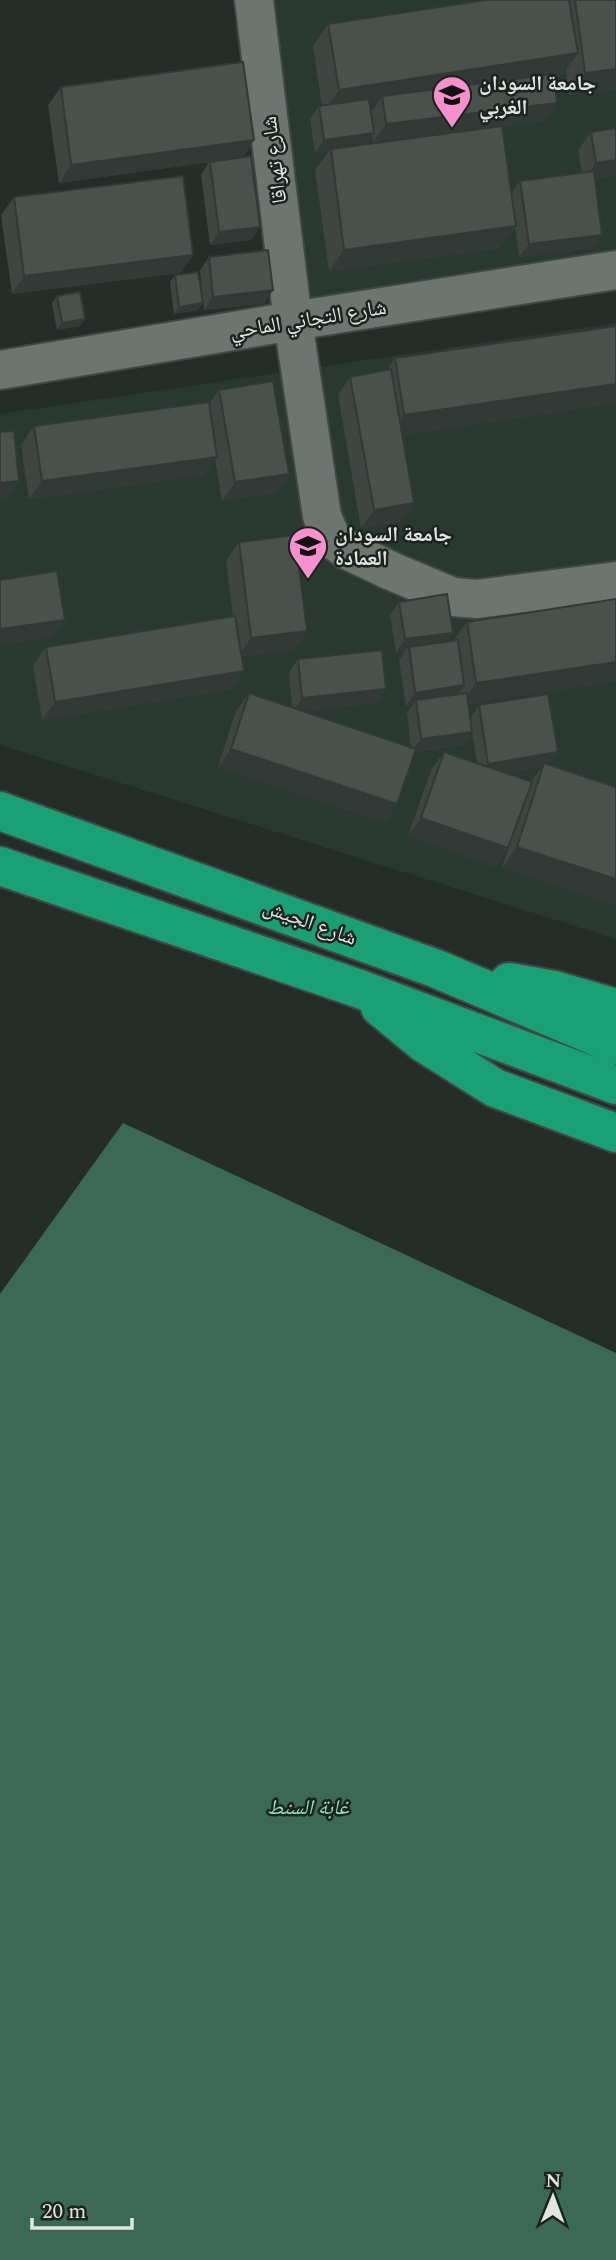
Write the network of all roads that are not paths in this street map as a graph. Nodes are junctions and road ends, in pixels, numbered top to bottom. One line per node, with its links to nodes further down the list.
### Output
1 (254, 0): 3 (street, شارع تهراقا)
2 (616, 270): 3 (street, شارع التجاني الماحي)
3 (293, 321): 4 (street, شارع التجاني الماحي); 5 (street, شارع تهراقا)
4 (0, 370)
5 (616, 581)
6 (0, 811): 8 (highway, شارع الجيش)
7 (0, 866): 9 (highway)
8 (438, 969): 10 (highway); 11 (highway, شارع الجيش)
9 (357, 988): 12 (highway); 13 (highway)
10 (616, 1008)
11 (616, 1045)
12 (616, 1085)
13 (616, 1133)

